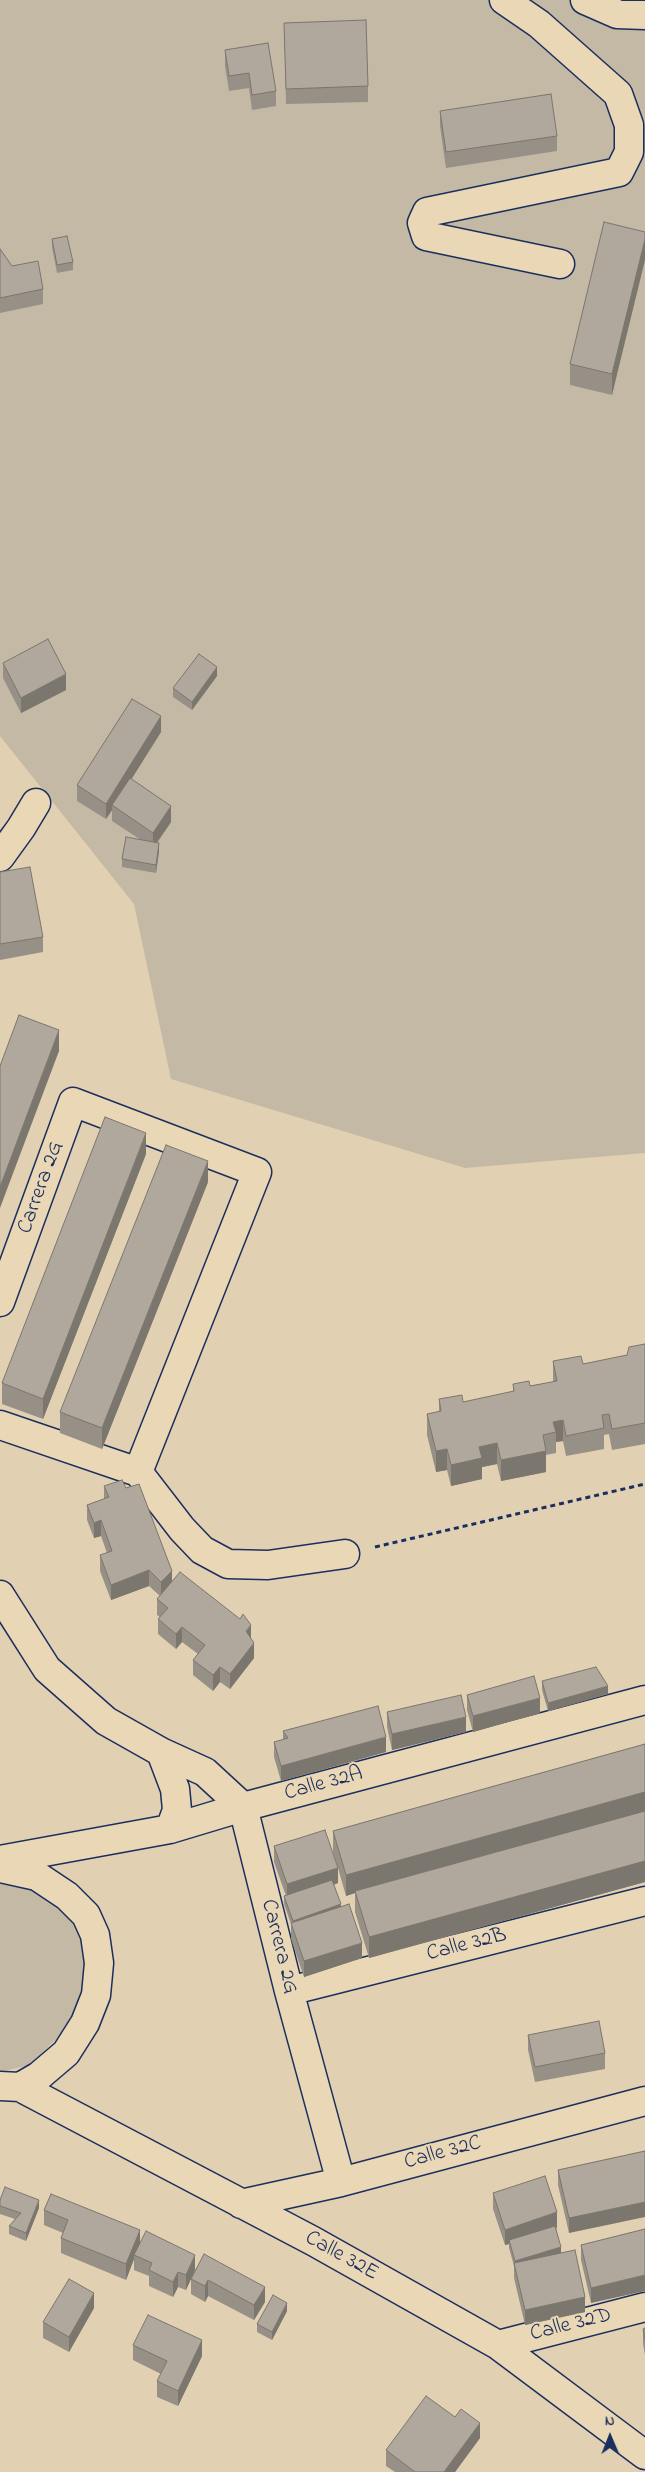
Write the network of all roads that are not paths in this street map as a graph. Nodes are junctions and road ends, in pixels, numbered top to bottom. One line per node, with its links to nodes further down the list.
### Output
1 (504, 0): 4 (street)
2 (585, 0): 3 (street)
3 (645, 15)
4 (560, 264)
5 (36, 803): 6 (street)
6 (0, 857)
7 (0, 1302): 9 (street, Carrera 2G)
8 (0, 1425): 9 (street)
9 (138, 1472): 10 (street)
10 (345, 1554)
11 (0, 1595): 13 (street)
12 (645, 1700): 14 (street, Calle 32A)
13 (162, 1752): 14 (street); 15 (street)
14 (242, 1807): 15 (street, Calle 32A); 19 (street, Carrera 2G)
15 (170, 1829): 16 (street, Calle 32A)
16 (0, 1860)
17 (0, 1868): 20 (street)
18 (645, 1901): 19 (street, Calle 32B)
19 (288, 1991): 22 (street, Carrera 2G)
20 (10, 2086): 23 (street, Calle 32E)
21 (645, 2101): 22 (street, Calle 32C)
22 (340, 2182): 23 (street, Calle 32C)
23 (241, 2204): 25 (street, Calle 32E)
24 (645, 2307): 25 (street, Calle 32D)
25 (498, 2345): 26 (street, Calle 32E)
26 (645, 2455)

